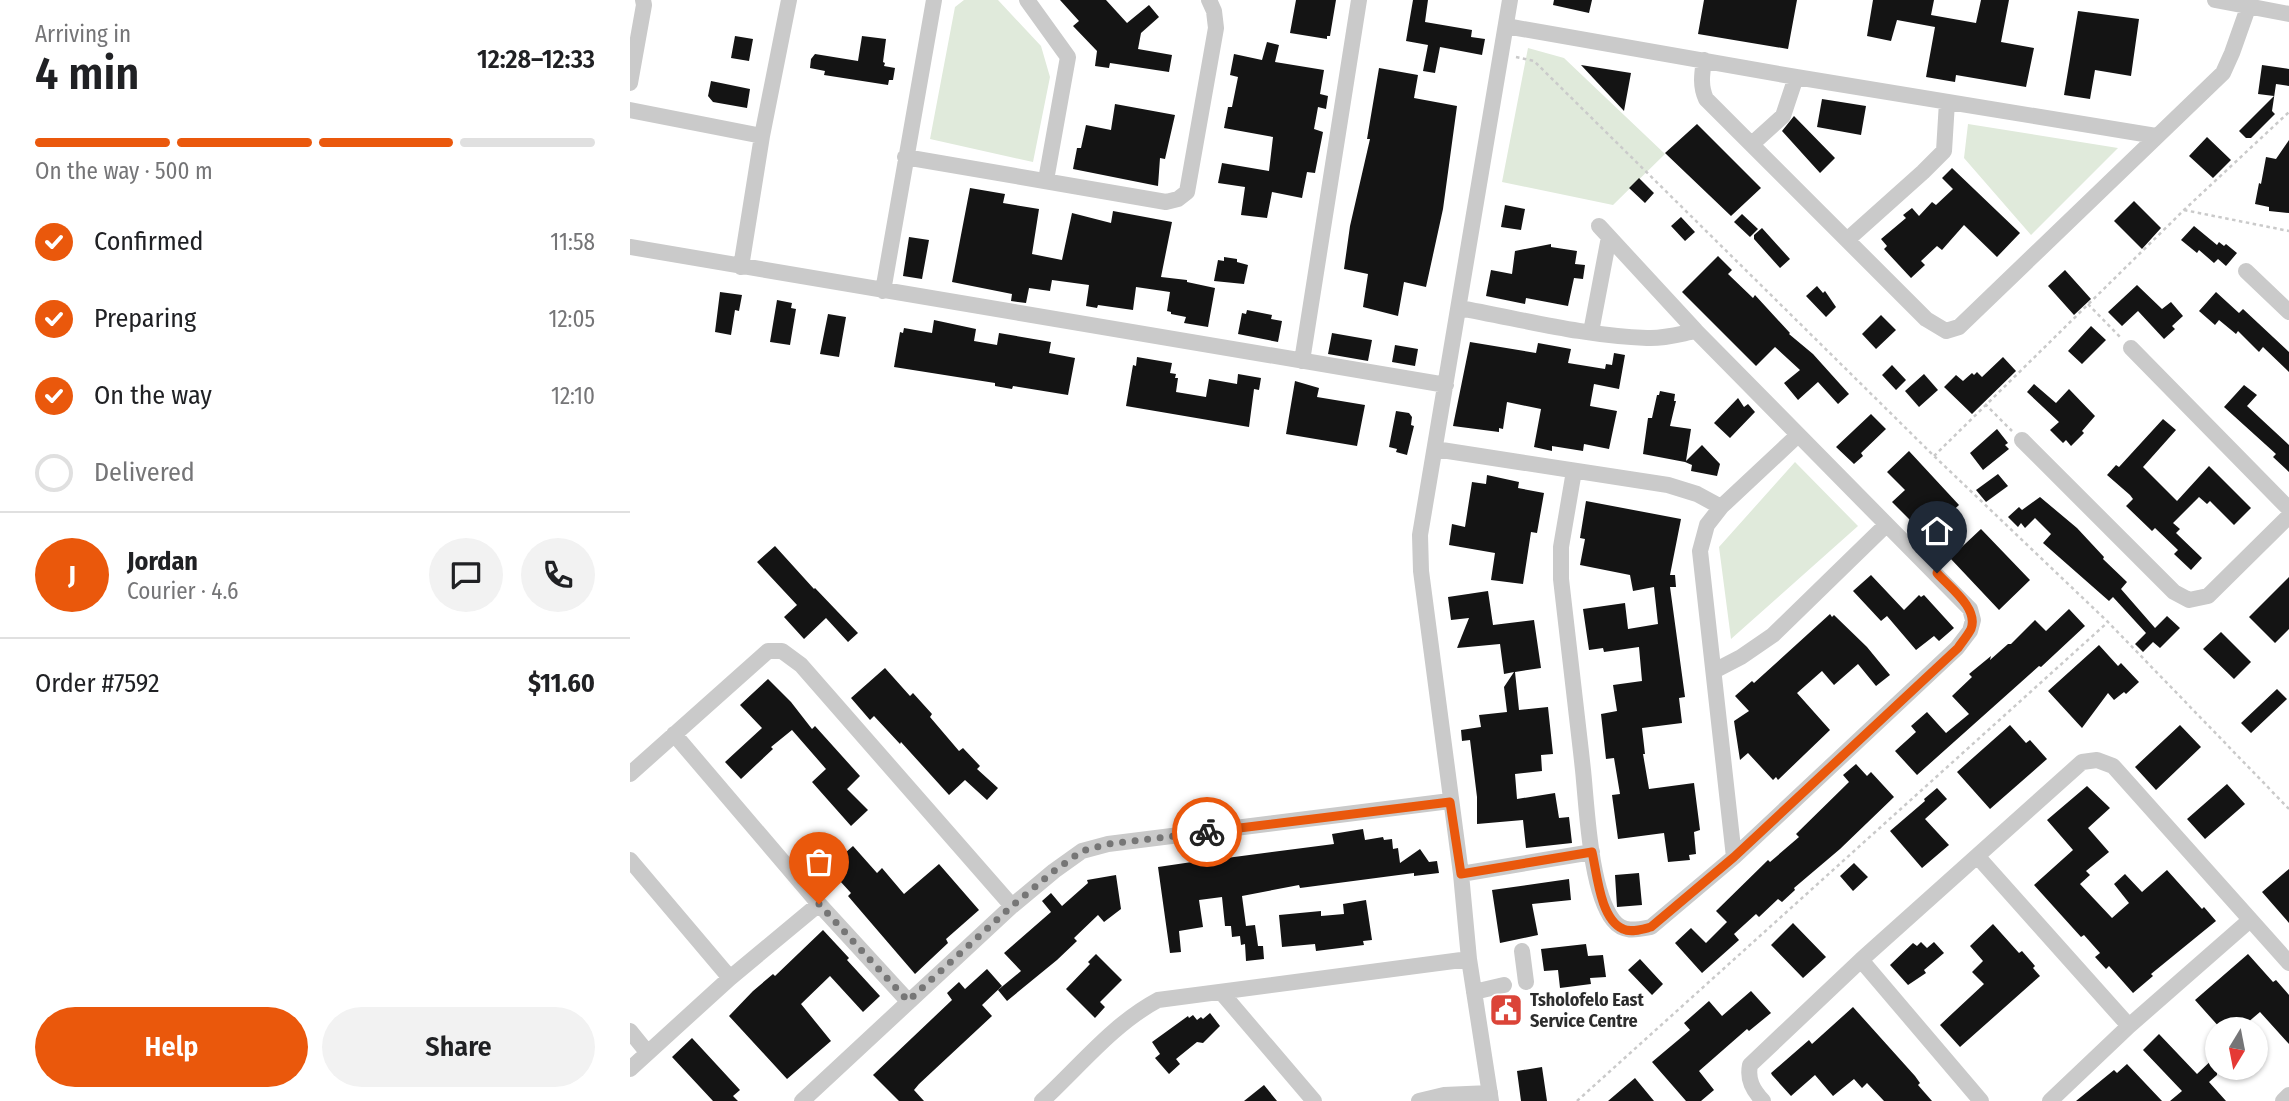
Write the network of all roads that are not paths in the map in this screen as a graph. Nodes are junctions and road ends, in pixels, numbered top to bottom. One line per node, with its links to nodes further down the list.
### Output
1 (643, 0): 14 (street)
2 (789, 0): 17 (street)
3 (934, 0): 20 (street)
4 (1027, 0): 21 (street)
5 (1209, 0): 21 (street)
6 (1359, 0): 32 (street)
7 (1510, 0): 11 (street)
8 (2215, 0): 9 (street)
9 (2249, 5): 10 (street); 18 (street)
10 (2289, 14)
11 (1506, 26): 12 (street); 27 (street)
12 (1704, 60): 13 (street); 19 (street)
13 (1796, 77): 15 (street); 19 (street)
14 (630, 83)
15 (1947, 102): 18 (street); 22 (street)
16 (630, 110): 17 (street)
17 (762, 136): 24 (street)
18 (2156, 136): 22 (street)
19 (1752, 144): 22 (street)
20 (905, 157): 21 (street); 26 (street)
21 (1046, 180)
22 (1847, 240)
23 (630, 247): 24 (street)
24 (741, 267): 26 (street)
25 (2246, 271): 28 (street)
26 (883, 291): 32 (street)
27 (1459, 308): 30 (street); 33 (street)
28 (2289, 312)
29 (1696, 331): 30 (street); 30 (street); 34 (street)
30 (1591, 332)
31 (2131, 348): 39 (street)
32 (1302, 361): 33 (street)
33 (1446, 385): 36 (street)
34 (1798, 435): 38 (street); 41 (street)
35 (2022, 440): 40 (street)
36 (1435, 449): 37 (street); 45 (street)
37 (1574, 471): 38 (street); 46 (street)
38 (1721, 507): 42 (street)
39 (2289, 509)
40 (2289, 516)
41 (1886, 525): 42 (street); 47 (street)
42 (1714, 671): 47 (street)
43 (674, 734): 44 (street); 51 (street); 52 (street)
44 (630, 774)
45 (1450, 802): 50 (street); 52 (street)
46 (1592, 852): 47 (street); 50 (street)
47 (1734, 857)
48 (1978, 857): 53 (street); 56 (street); 64 (street)
49 (630, 860): 58 (street)
50 (1461, 874): 55 (street)
51 (819, 904): 58 (street); 63 (street)
52 (1012, 906): 63 (street)
53 (2250, 920): 57 (street); 64 (street)
54 (1522, 951): 59 (street)
55 (1469, 958): 61 (street); 62 (street)
56 (1861, 960): 71 (street); 75 (street)
57 (2289, 963)
58 (730, 978): 66 (street)
59 (1526, 982)
60 (1504, 985): 62 (street)
61 (1221, 992): 69 (street); 73 (street)
62 (1474, 992): 70 (street)
63 (908, 1001): 72 (street)
64 (2129, 1026): 76 (street)
65 (630, 1031): 66 (street)
66 (647, 1052): 67 (street)
67 (630, 1069)
68 (2289, 1095): 77 (street)
69 (1054, 1097)
70 (1490, 1097): 74 (street)
71 (1753, 1098)
72 (802, 1101)
73 (1314, 1101)
74 (1419, 1101)
75 (1981, 1101)
76 (2050, 1101)
77 (2283, 1101)

